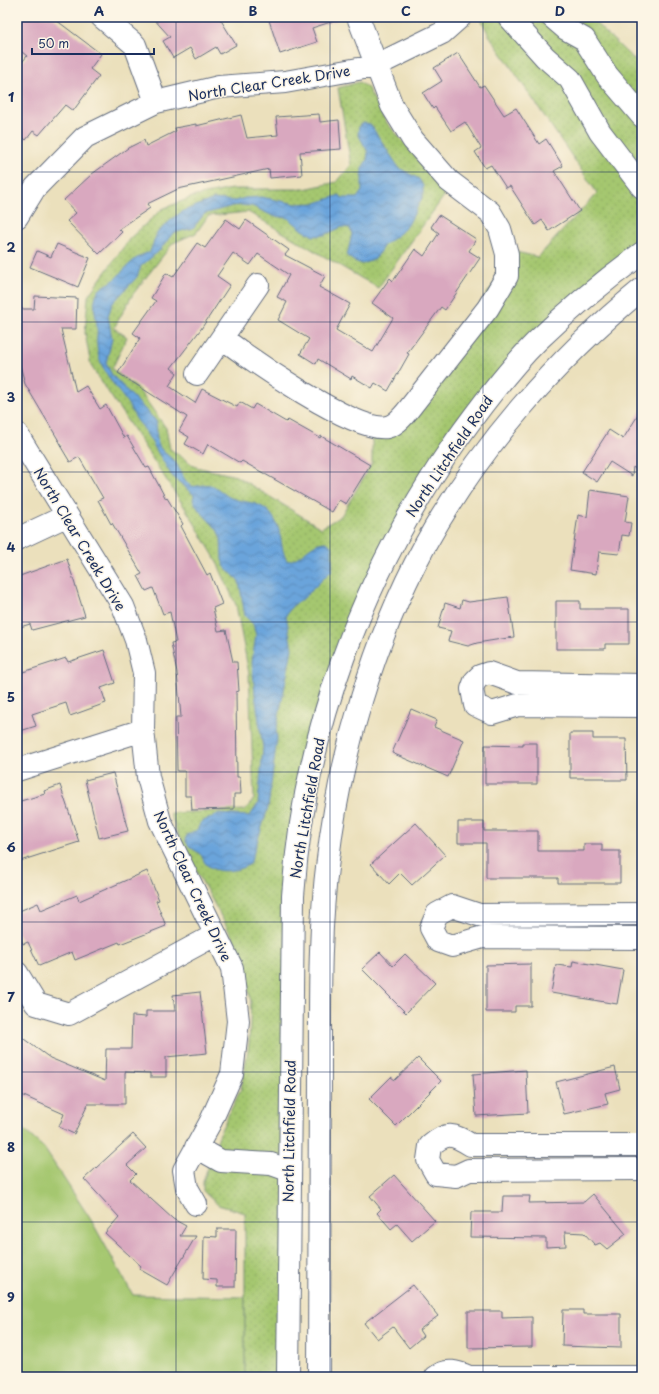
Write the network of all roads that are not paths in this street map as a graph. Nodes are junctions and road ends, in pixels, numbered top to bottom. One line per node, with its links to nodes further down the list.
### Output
1 (102, 17): 10 (street)
2 (358, 17): 8 (street)
3 (460, 17): 8 (street, North Clear Creek Drive)
4 (509, 17): 6 (street)
5 (559, 23): 6 (street); 7 (street)
6 (540, 52): 9 (street)
7 (596, 58): 9 (street); 11 (street)
8 (375, 66): 10 (street, North Clear Creek Drive); 17 (street)
9 (570, 79): 12 (street)
10 (156, 102): 13 (street, North Clear Creek Drive)
11 (642, 116)
12 (642, 187)
13 (17, 217)
14 (642, 253): 38 (street, North Litchfield Road)
15 (258, 285): 17 (street)
16 (642, 289): 42 (street, North Litchfield Road)
17 (222, 338): 18 (street)
18 (197, 374)
19 (17, 434): 20 (street, North Clear Creek Drive)
20 (66, 516): 21 (street); 26 (street, North Clear Creek Drive)
21 (17, 539)
22 (553, 683): 23 (street); 24 (street); 24 (street)
23 (642, 685)
24 (554, 705): 25 (street)
25 (642, 706)
26 (143, 730): 27 (street); 30 (street, North Clear Creek Drive)
27 (17, 770)
28 (548, 914): 29 (street); 31 (street); 31 (street)
29 (642, 914)
30 (215, 935): 33 (street); 36 (street, North Clear Creek Drive)
31 (548, 937): 32 (street)
32 (642, 938)
33 (17, 973)
34 (544, 1145): 35 (street); 39 (street); 39 (street)
35 (642, 1145)
36 (196, 1147): 38 (street); 40 (street, North Clear Creek Drive)
37 (642, 1169): 39 (street)
38 (288, 1170): 41 (street, North Litchfield Road)
39 (544, 1170)
40 (196, 1204)
41 (288, 1377)
42 (319, 1377)
43 (436, 1377): 44 (street)
44 (542, 1377): 45 (street)
45 (642, 1377)

